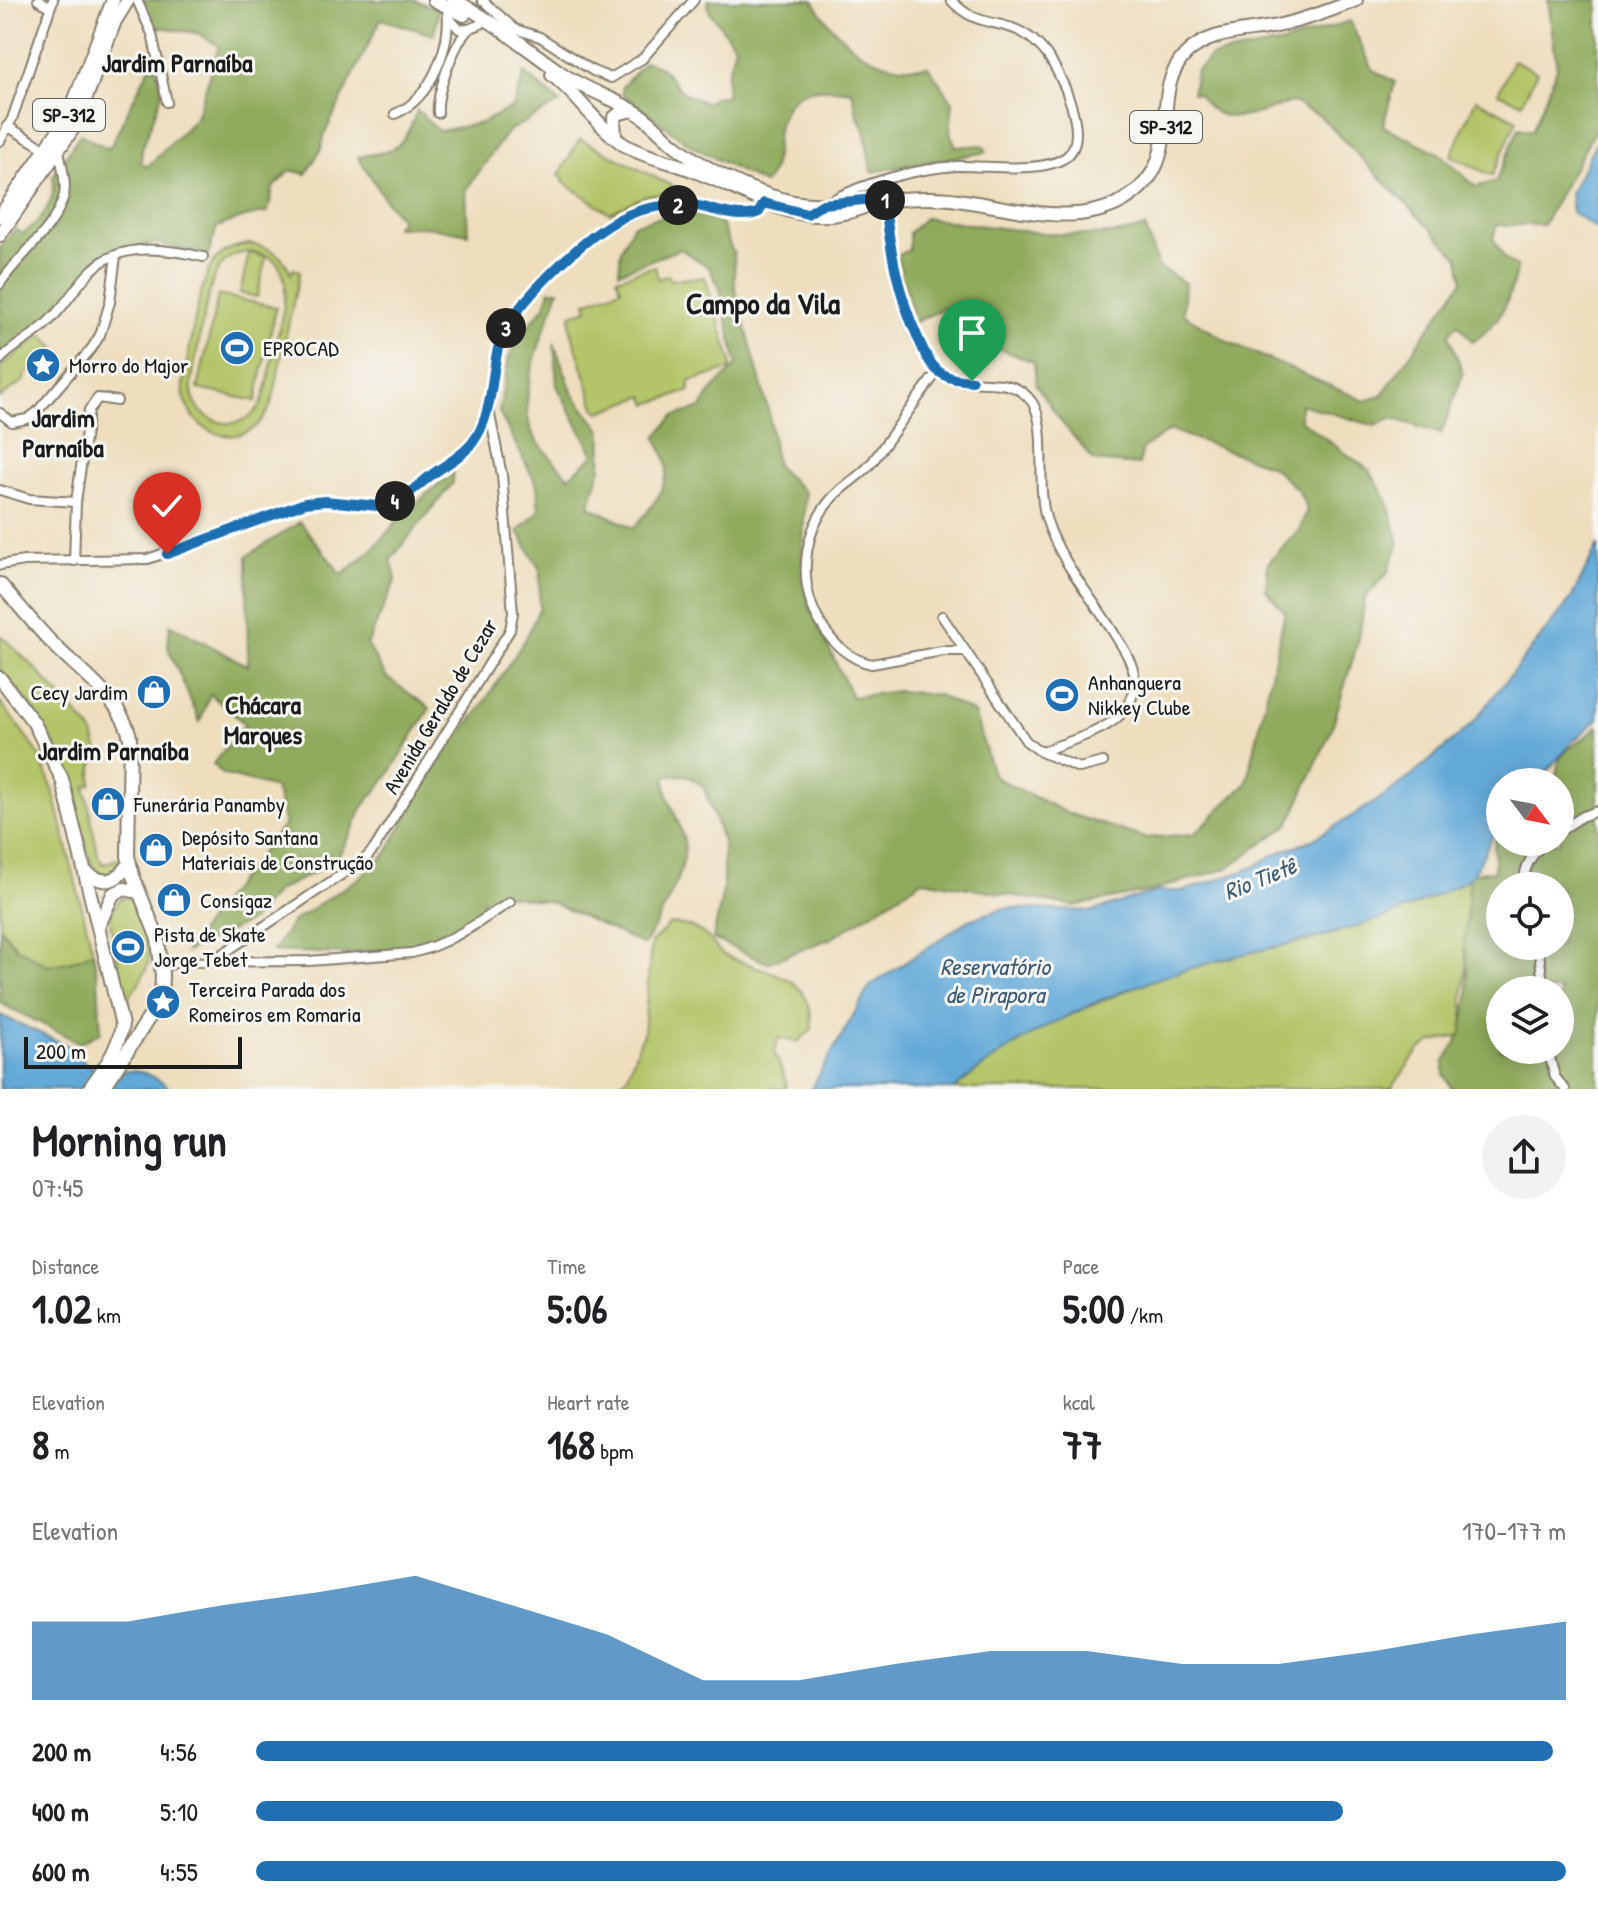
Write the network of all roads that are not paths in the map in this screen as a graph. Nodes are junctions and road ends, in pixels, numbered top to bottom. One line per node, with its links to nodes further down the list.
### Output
1 (38, 0): 10 (street)
2 (113, 0): 22 (main road, SP-312)
3 (128, 0): 22 (main road, SP-312)
4 (137, 0): 14 (street)
5 (434, 0): 11 (main road, SP-312)
6 (482, 0): 13 (street)
7 (694, 0): 13 (street)
8 (951, 0): 26 (street)
9 (1356, 0): 25 (main road, SP-312)
10 (52, 3): 18 (street)
11 (450, 8): 12 (main road, SP-312); 13 (main road, SP-312); 17 (street)
12 (475, 26): 16 (street); 20 (main road, SP-312)
13 (517, 35): 15 (main road, SP-312)
14 (167, 102)
15 (632, 110): 19 (main road, SP-312); 20 (main road)
16 (438, 113)
17 (395, 114)
18 (7, 126): 21 (street); 22 (street)
19 (657, 130): 23 (main road); 24 (main road, SP-312)
20 (615, 137): 23 (main road, SP-312)
21 (0, 140)
22 (53, 150): 28 (main road, SP-312); 29 (main road, SP-312); 32 (street)
23 (642, 152): 24 (main road, SP-312)
24 (760, 197): 26 (main road, SP-312); 27 (main road, SP-312); 36 (street, Avenida Geraldo de Cezar)
25 (882, 199): 26 (main road, SP-312); 27 (main road, SP-312); 34 (street)
26 (823, 204): 27 (street)
27 (807, 214)
28 (0, 216)
29 (0, 235)
30 (116, 256): 31 (street); 33 (street); 37 (street)
31 (203, 257)
32 (0, 284)
33 (0, 360)
34 (938, 371): 44 (street); 46 (street)
35 (117, 401): 39 (street)
36 (489, 410): 40 (street); 56 (street, Avenida Geraldo de Cezar)
37 (0, 413)
38 (0, 490): 39 (street)
39 (76, 502): 40 (street)
40 (74, 561): 41 (street)
41 (0, 565)
42 (0, 584): 50 (main road)
43 (942, 616): 44 (street)
44 (965, 651): 46 (street)
45 (0, 678): 51 (main road)
46 (1041, 752): 47 (street)
47 (1103, 762)
48 (1598, 811): 49 (street)
49 (1574, 822)
50 (129, 864): 51 (main road); 52 (main road)
51 (86, 872): 54 (main road)
52 (139, 892): 54 (main road); 55 (main road)
53 (510, 902): 56 (street)
54 (99, 924): 59 (main road)
55 (159, 946): 57 (street); 58 (main road)
56 (212, 961): 57 (street)
57 (177, 962): 58 (street)
58 (162, 975): 59 (main road)
59 (116, 1060): 61 (main road); 62 (main road)
60 (1552, 1064): 63 (street)
61 (89, 1089)
62 (103, 1089)
63 (1565, 1089)

